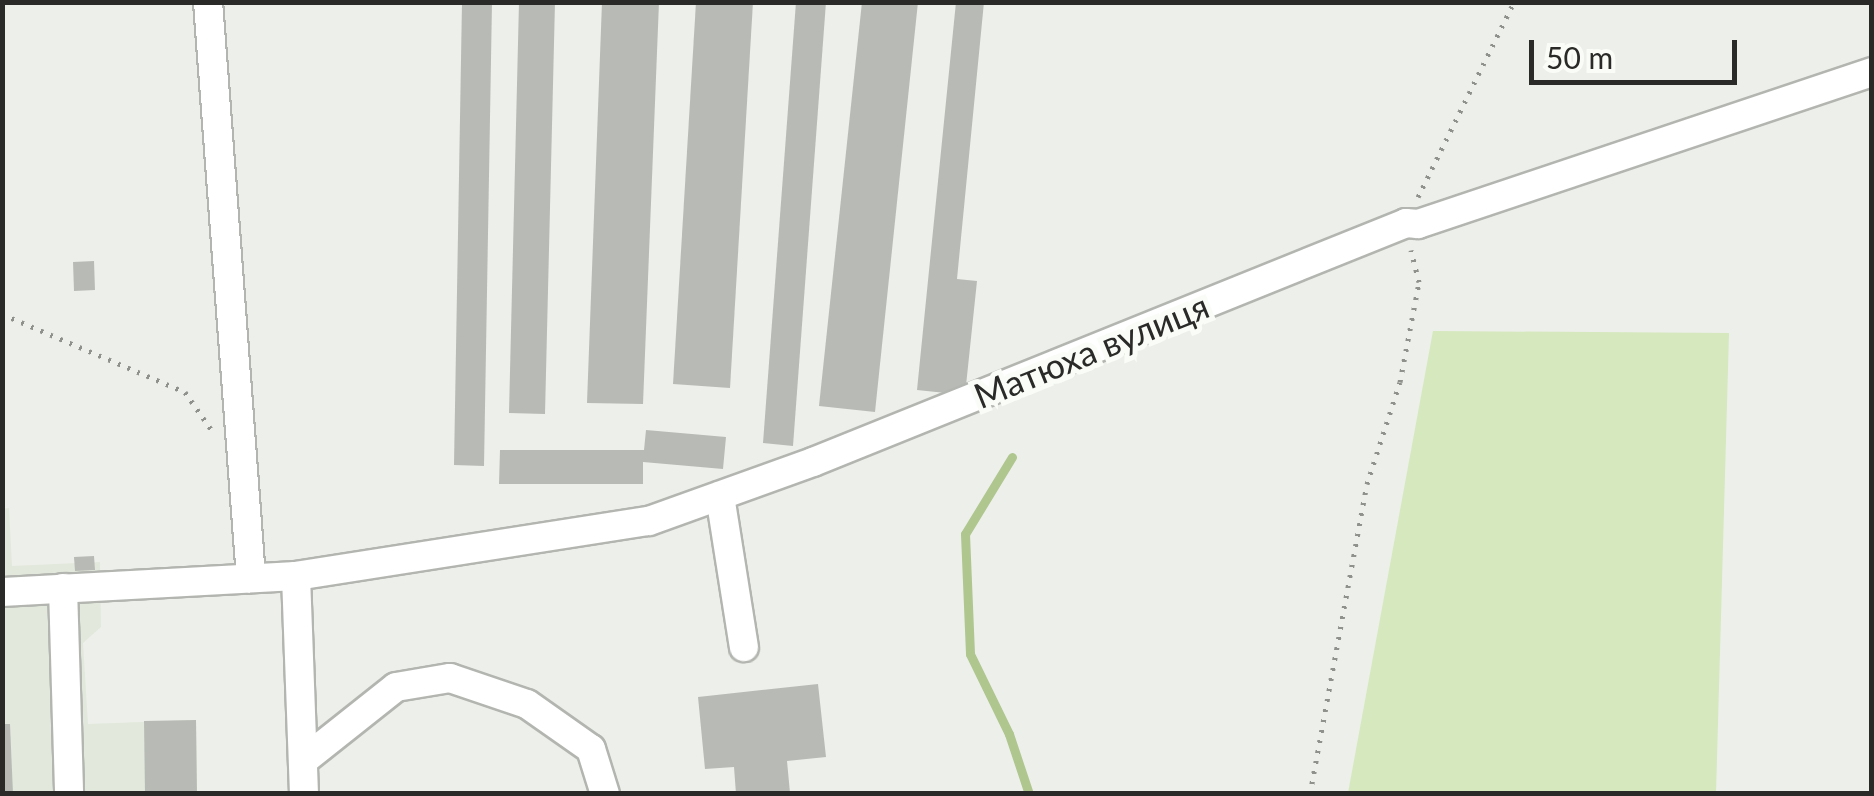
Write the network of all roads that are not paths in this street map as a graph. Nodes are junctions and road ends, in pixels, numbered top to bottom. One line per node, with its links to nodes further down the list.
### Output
1 (208, 2): 5 (street)
2 (1872, 72): 3 (street, Матюха вулиця)
3 (720, 496): 4 (street, Матюха вулиця); 8 (street)
4 (296, 576): 5 (street, Матюха вулиця); 9 (street)
5 (251, 578): 6 (street, Матюха вулиця)
6 (62, 588): 7 (street, Матюха вулиця); 10 (street)
7 (2, 592)
8 (744, 647)
9 (304, 760): 11 (street); 12 (street)
10 (69, 794)
11 (304, 794)
12 (605, 794)

